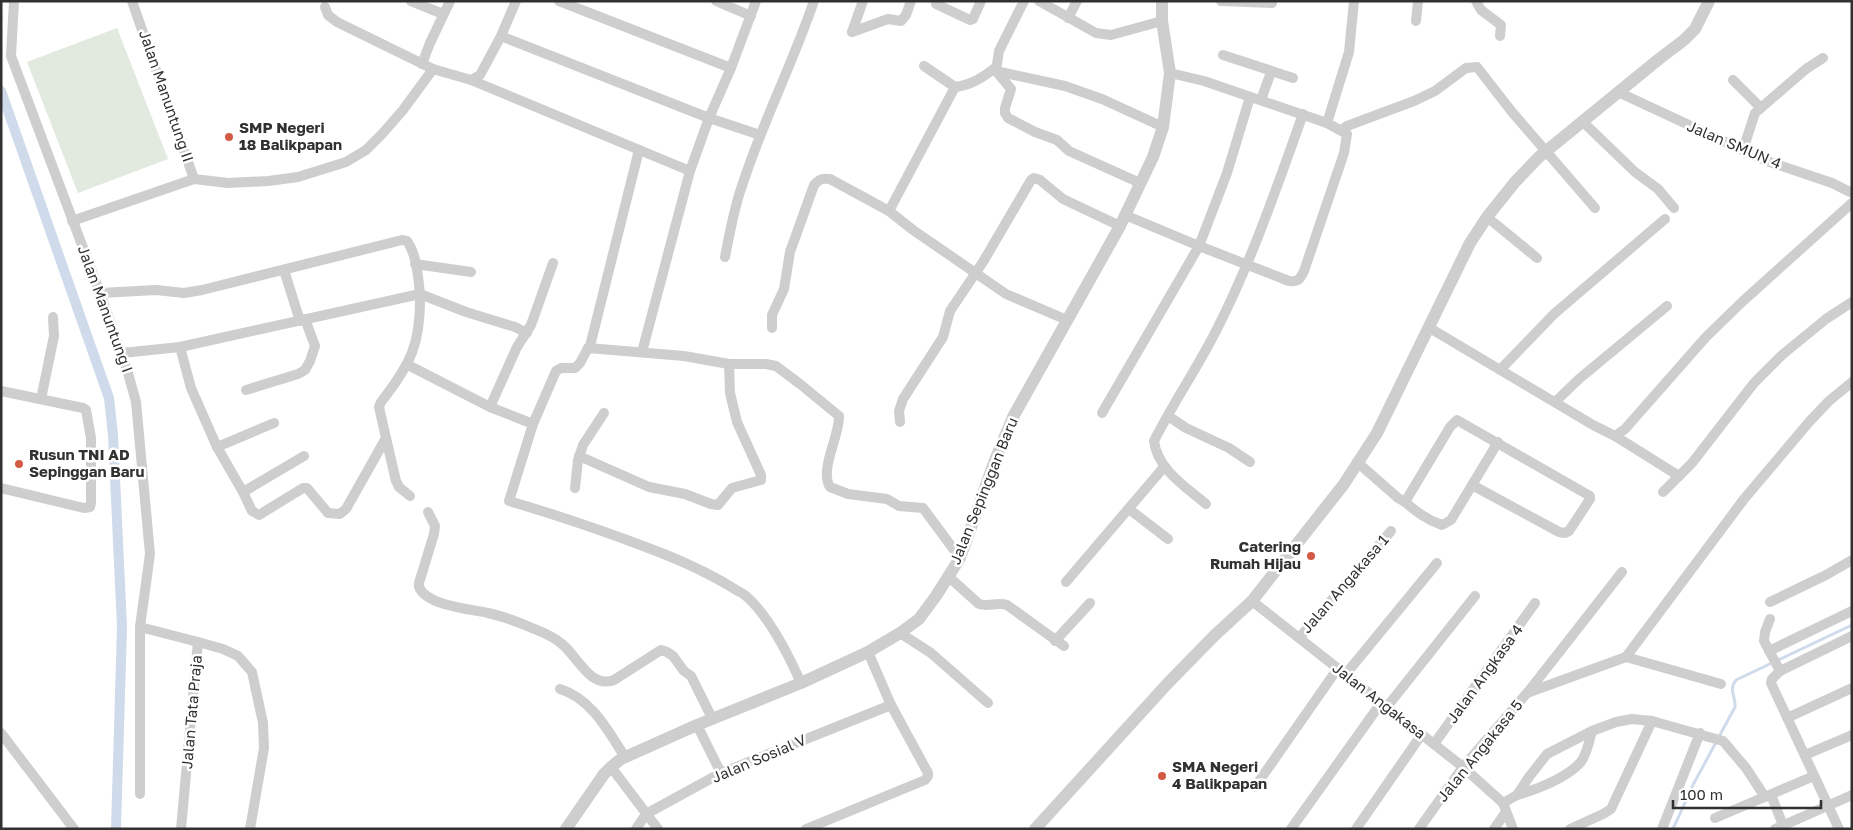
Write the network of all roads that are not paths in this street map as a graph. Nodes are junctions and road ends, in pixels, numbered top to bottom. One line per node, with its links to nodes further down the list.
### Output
1 (14, 1): 70 (street, Jalan Manuntung I)
2 (132, 1): 60 (street, Jalan Manuntung II)
3 (411, 1): 25 (street)
4 (450, 1): 25 (street)
5 (516, 1): 30 (street)
6 (559, 1): 36 (street)
7 (716, 1): 26 (street)
8 (756, 1): 26 (street)
9 (814, 1): 55 (street)
10 (863, 1): 11 (street)
11 (911, 1)
12 (982, 1): 23 (street)
13 (1024, 1): 38 (street)
14 (1039, 1): 27 (street)
15 (1077, 1): 27 (street)
16 (1162, 1): 28 (street, Jalan Sepinggan Baru)
17 (1221, 1): 22 (street)
18 (1354, 1): 52 (street)
19 (1418, 1): 29 (street)
20 (1476, 1): 31 (street)
21 (1709, 1): 45 (street)
22 (1272, 3)
23 (936, 4)
24 (326, 7): 34 (street)
25 (443, 14): 34 (street)
26 (751, 16): 36 (street)
27 (1068, 18): 28 (street)
28 (1162, 21): 39 (street, Jalan Sepinggan Baru)
29 (1416, 21)
30 (501, 36): 42 (street); 50 (street)
31 (1500, 36)
32 (1223, 55): 40 (street)
33 (1822, 58): 48 (street)
34 (422, 64): 37 (street)
35 (924, 66): 44 (street)
36 (731, 68): 50 (street)
37 (433, 69): 42 (street); 60 (street, Jalan Manuntung II)
38 (995, 69): 44 (street); 53 (street); 61 (street)
39 (1170, 72): 46 (street); 53 (street, Jalan Sepinggan Baru)
40 (1272, 72): 41 (street); 47 (street)
41 (1293, 78)
42 (471, 80): 56 (street)
43 (1733, 80): 48 (street)
44 (955, 87): 66 (street)
45 (1618, 92): 51 (street); 57 (street, Jalan SMUN 4)
46 (1250, 97): 47 (street); 71 (street)
47 (1261, 100): 49 (street)
48 (1761, 108): 57 (street)
49 (1303, 114): 52 (street); 76 (street)
50 (709, 118): 55 (street); 59 (street)
51 (1582, 121): 58 (street); 65 (street)
52 (1327, 123): 54 (street)
53 (1163, 127): 61 (street, Jalan Sepinggan Baru)
54 (1342, 130): 58 (street); 76 (street)
55 (760, 135): 72 (street)
56 (639, 150): 59 (street); 91 (street)
57 (1743, 150): 62 (street, Jalan SMUN 4)
58 (1546, 152): 64 (street); 67 (street)
59 (690, 171): 92 (street)
60 (194, 178): 70 (street)
61 (1140, 184): 69 (street, Jalan Sepinggan Baru)
62 (1852, 193)
63 (1852, 203): 109 (street)
64 (1595, 208)
65 (1674, 208)
66 (889, 211): 79 (street); 88 (street)
67 (1487, 218): 73 (street); 87 (street)
68 (1665, 219): 96 (street)
69 (1122, 220): 71 (street); 79 (street); 86 (street, Jalan Sepinggan Baru)
70 (72, 221): 80 (street, Jalan Manuntung I)
71 (1199, 246): 76 (street); 104 (street)
72 (725, 257)
73 (1537, 258)
74 (553, 263): 89 (street)
75 (415, 264): 77 (street); 78 (street); 81 (street)
76 (1247, 264): 105 (street)
77 (284, 270): 80 (street); 85 (street)
78 (470, 272)
79 (976, 273): 86 (street); 106 (street)
80 (100, 293): 93 (street, Jalan Manuntung I)
81 (420, 294): 85 (street); 89 (street); 95 (street)
82 (1852, 302): 118 (street)
83 (1667, 306): 101 (street)
84 (53, 317): 100 (street)
85 (303, 320): 90 (street); 98 (street)
86 (1067, 320): 131 (street, Jalan Sepinggan Baru)
87 (1428, 327): 96 (street); 116 (street)
88 (772, 328)
89 (527, 333): 102 (street)
90 (180, 347): 93 (street); 112 (street)
91 (588, 348): 92 (street); 108 (street)
92 (642, 352): 94 (street)
93 (122, 353): 144 (street, Jalan Manuntung I)
94 (729, 364): 114 (street); 131 (street)
95 (408, 365): 102 (street); 110 (street)
96 (1500, 370): 101 (street)
97 (1852, 382): 151 (street)
98 (246, 390)
99 (1, 391): 100 (street)
100 (41, 399): 120 (street)
101 (1555, 402): 109 (street)
102 (490, 407): 108 (street)
103 (604, 413): 114 (street)
104 (1102, 413)
105 (1168, 416): 115 (street); 117 (street)
106 (900, 422)
107 (274, 423): 112 (street)
108 (534, 424): 154 (street)
109 (1615, 436): 118 (street)
110 (386, 438): 122 (street); 124 (street)
111 (1498, 442): 119 (street); 119 (street); 125 (street)
112 (217, 447): 122 (street)
113 (304, 456): 122 (street)
114 (579, 456): 121 (street)
115 (1250, 462)
116 (1357, 462): 125 (street); 138 (street)
117 (1164, 467): 126 (street); 127 (street)
118 (1679, 476): 123 (street)
119 (1472, 485): 125 (street)
120 (1, 488)
121 (575, 488)
122 (243, 492)
123 (1663, 492)
124 (410, 496)
125 (1405, 502)
126 (1206, 504)
127 (1129, 509): 130 (street); 136 (street)
128 (428, 512): 162 (street)
129 (1391, 531): 147 (street, Jalan Angakasa 1)
130 (1168, 539)
131 (960, 558): 135 (street, Jalan Sepinggan Baru)
132 (1852, 560): 139 (street)
133 (1437, 563): 153 (street)
134 (1622, 572): 158 (street)
135 (949, 576): 140 (street); 145 (street, Jalan Sepinggan Baru)
136 (1066, 582)
137 (1475, 596): 161 (street)
138 (1252, 601): 147 (street, Jalan Angakasa); 195 (street)
139 (1770, 602)
140 (1090, 603)
141 (1536, 603): 171 (street, Jalan Angkasa 4)
142 (1852, 611): 149 (street)
143 (1770, 619): 149 (street)
144 (140, 627): 148 (street, Jalan Tata Praja); 179 (street)
145 (900, 633): 150 (street, Jalan Sepinggan Baru); 159 (street)
146 (1852, 636): 152 (street)
147 (1299, 638): 153 (street, Jalan Angakasa)
148 (198, 642): 189 (street, Jalan Tata Praja); 190 (street)
149 (1769, 651): 152 (street)
150 (868, 652): 154 (street, Jalan Sepinggan Baru); 160 (street)
151 (1626, 657): 155 (street); 158 (street, Jalan Angakasa 5)
152 (1780, 671): 163 (street)
153 (1342, 672): 161 (street, Jalan Angakasa); 178 (street)
154 (802, 683): 162 (street, Jalan Sepinggan Baru)
155 (1721, 684)
156 (1852, 688): 163 (street)
157 (560, 689): 173 (street)
158 (1527, 693): 175 (street, Jalan Angakasa 5)
159 (988, 703)
160 (891, 704): 176 (street, Jalan Sosial V); 194 (street)
161 (1384, 705): 169 (street, Jalan Angakasa); 196 (street)
162 (712, 718): 165 (street, Jalan Sepinggan Baru)
163 (1787, 718): 172 (street)
164 (1652, 721): 166 (street); 168 (street); 201 (street)
165 (697, 725): 173 (street, Jalan Sepinggan Baru); 176 (street)
166 (1592, 731): 180 (street); 180 (street)
167 (1, 733): 188 (street)
168 (1700, 733): 182 (street); 202 (street)
169 (1422, 734): 171 (street, Jalan Angakasa); 197 (street)
170 (1852, 735): 172 (street)
171 (1434, 744): 175 (street, Jalan Angakasa)
172 (1805, 755): 177 (street)
173 (625, 758): 174 (street, Jalan Sepinggan Baru)
174 (611, 767): 185 (street); 191 (street, Jalan Sepinggan Baru)
175 (1464, 767): 184 (street, Jalan Angakasa); 198 (street, Jalan Angakasa 5)
176 (721, 773): 185 (street, Jalan Sosial V)
177 (1814, 776): 182 (street); 183 (street)
178 (1255, 787)
179 (140, 794)
180 (1517, 795): 184 (street)
181 (1852, 795): 183 (street)
182 (1768, 796): 186 (street); 187 (street)
183 (1827, 805): 187 (street); 203 (street)
184 (1504, 807): 199 (street); 200 (street)
185 (646, 814): 192 (street, Jalan Sosial V); 193 (street)
186 (1715, 818)
187 (1779, 827)
188 (74, 829)
189 (181, 829)
190 (250, 829)
191 (566, 829)
192 (636, 829)
193 (658, 829)
194 (806, 829)
195 (1035, 829)
196 (1291, 829)
197 (1356, 829)
198 (1418, 829)
199 (1494, 829)
200 (1513, 829)
201 (1570, 829)
202 (1662, 829)
203 (1839, 829)

